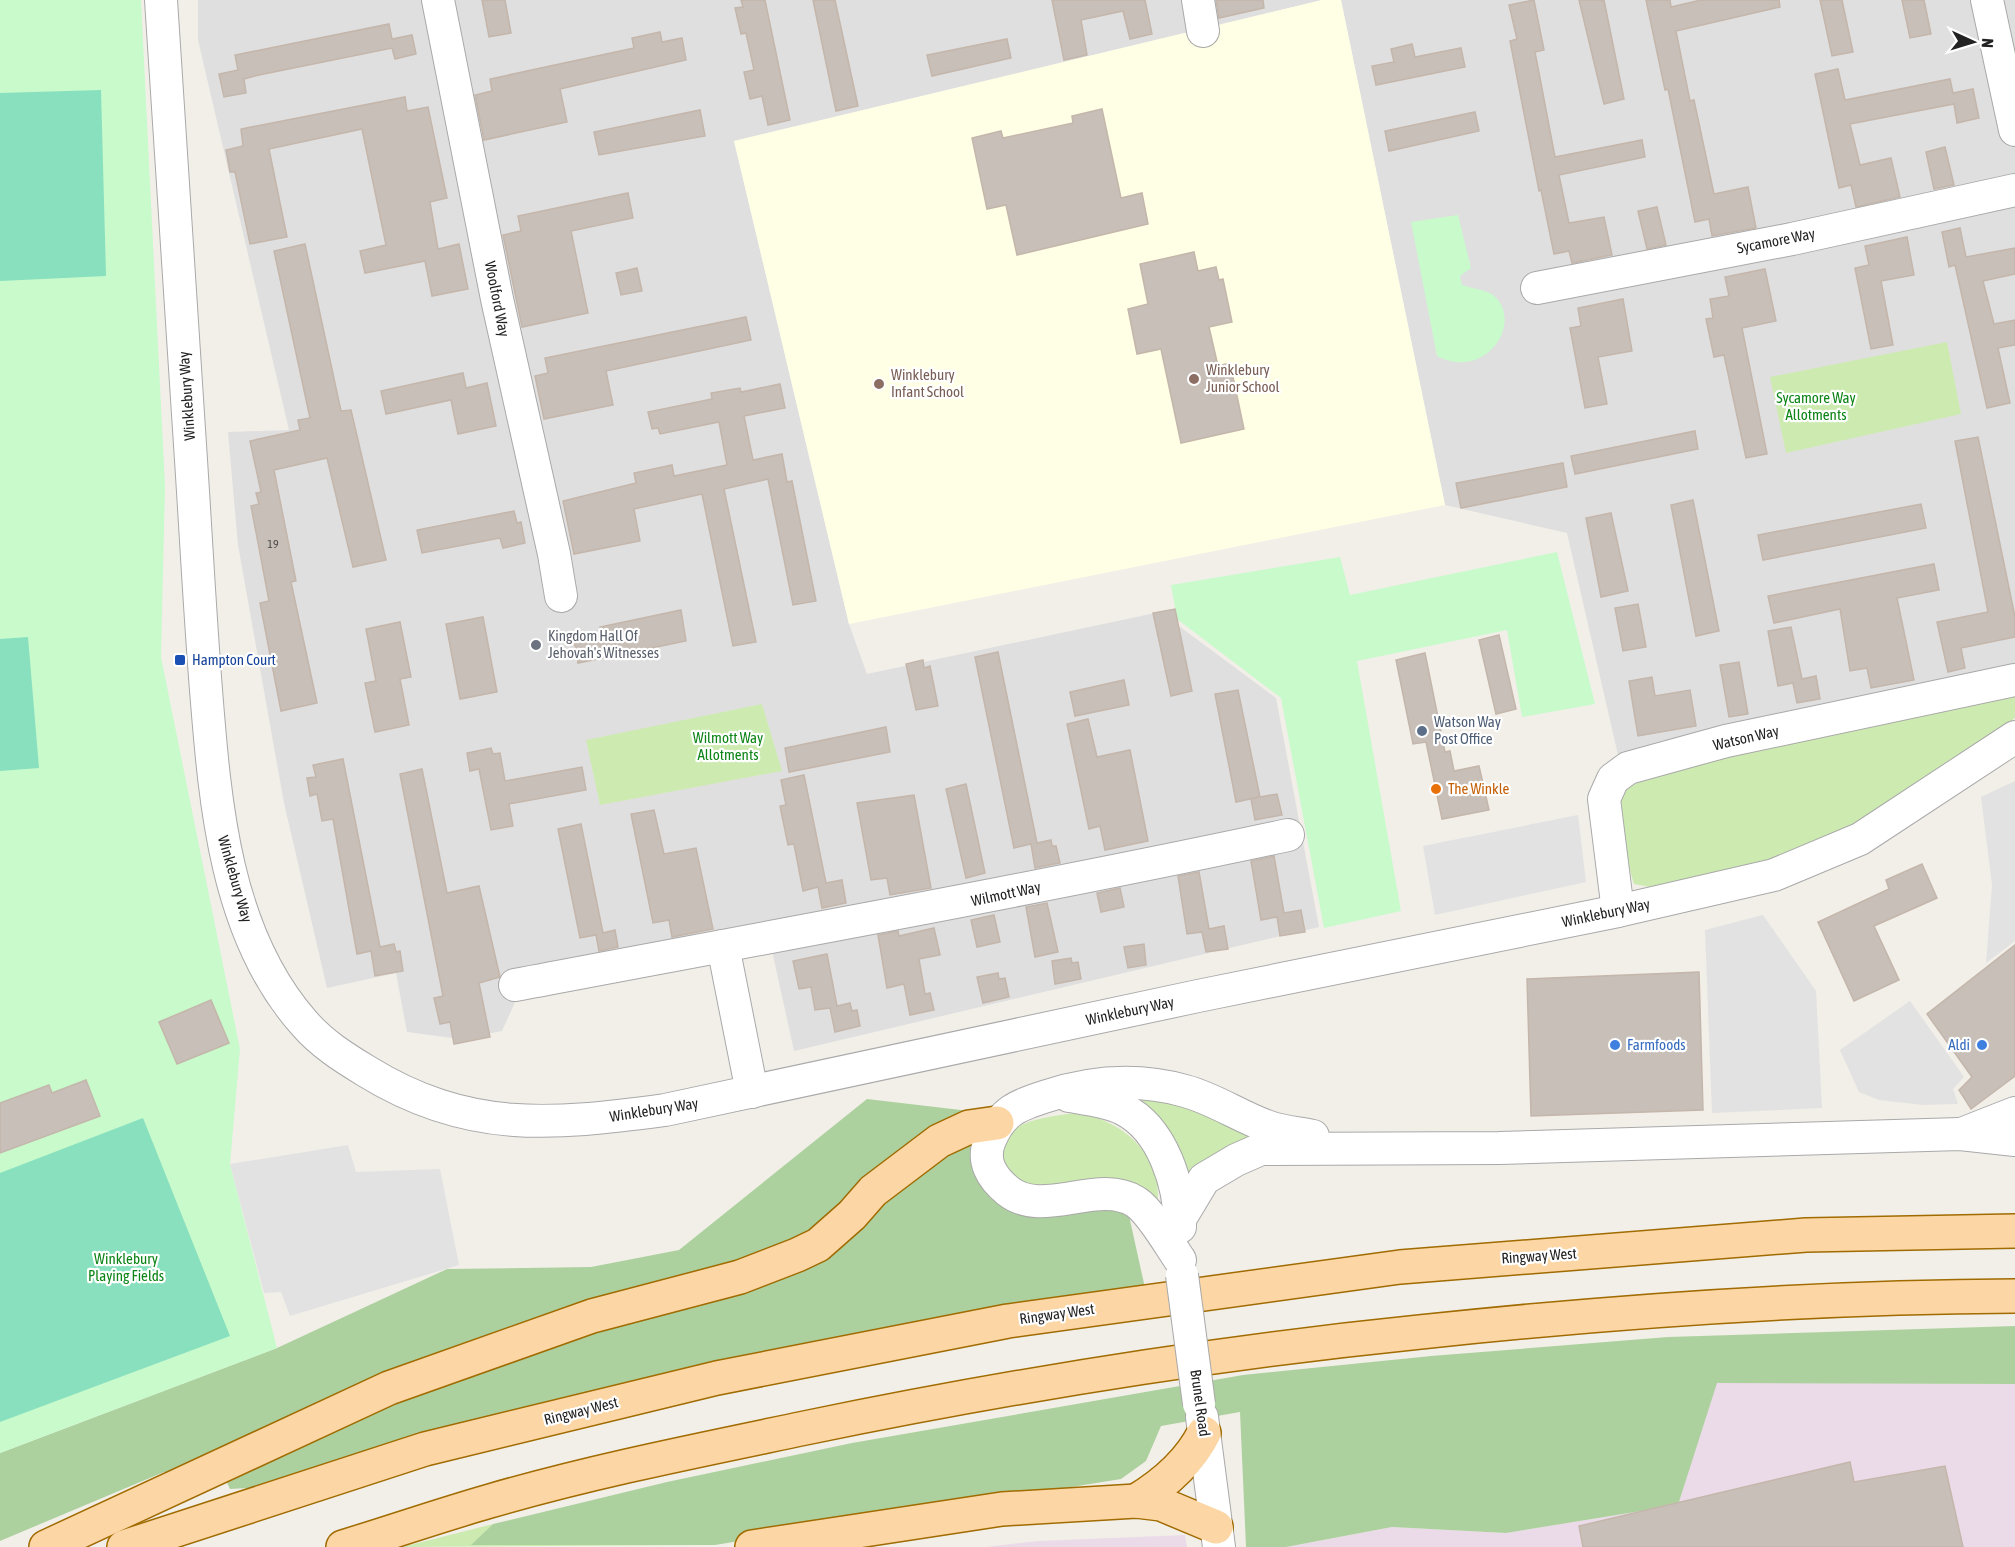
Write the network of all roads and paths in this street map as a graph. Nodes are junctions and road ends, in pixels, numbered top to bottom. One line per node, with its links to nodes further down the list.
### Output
1 (161, 0): 16 (street, Winklebury Way)
2 (438, 0): 9 (street, Woolford Way)
3 (1197, 0): 5 (street)
4 (1987, 0): 6 (street)
5 (1203, 31)
6 (2015, 130)
7 (2015, 190): 8 (street, Sycamore Way)
8 (1537, 288)
9 (561, 596)
10 (2015, 680): 13 (street, Watson Way)
11 (2015, 737): 13 (street, Winklebury Way)
12 (1288, 835): 14 (street, Wilmott Way)
13 (1618, 912): 16 (street, Winklebury Way)
14 (723, 946): 15 (street, Wilmott Way); 16 (street)
15 (515, 985)
16 (752, 1092)
17 (1053, 1094): 19 (street); 22 (street); 23 (street, Brunel Road)
18 (2015, 1113): 20 (street)
19 (997, 1123): 23 (street); 29 (main road)
20 (1960, 1134): 21 (street); 22 (street)
21 (2015, 1140)
22 (1377, 1150): 23 (street)
23 (1165, 1219): 26 (street, Brunel Road, bridge)
24 (2015, 1231): 30 (main road, Ringway West)
25 (2015, 1296): 31 (main road)
26 (1202, 1419): 27 (main road); 28 (street, Brunel Road)
27 (1136, 1501): 28 (main road); 32 (main road)
28 (1217, 1537)
29 (46, 1547)
30 (124, 1547)
31 (343, 1547)
32 (752, 1547)

